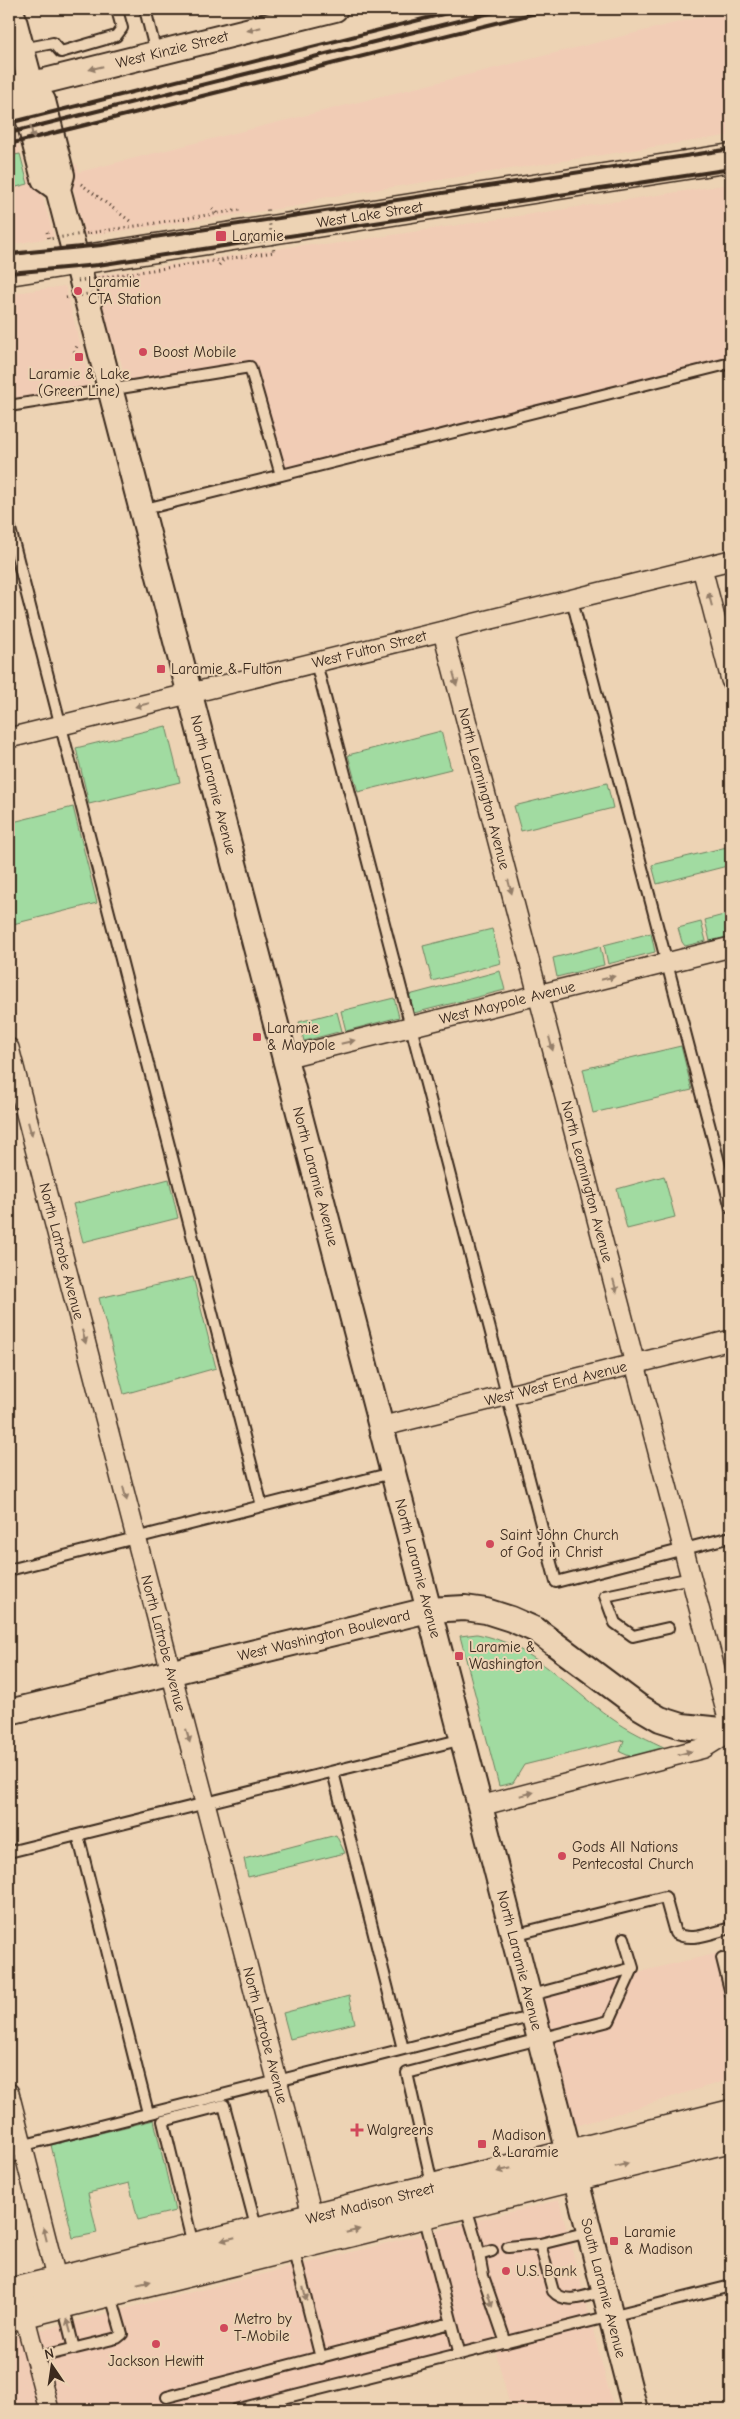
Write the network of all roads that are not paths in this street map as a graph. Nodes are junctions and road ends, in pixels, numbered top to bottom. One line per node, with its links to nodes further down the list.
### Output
1 (145, 9): 7 (lane)
2 (335, 9): 4 (street, West Kinzie Street)
3 (116, 10): 6 (lane)
4 (283, 15): 7 (street, West Kinzie Street, one-way to 7)
5 (12, 20): 6 (street, North Laramie Avenue)
6 (22, 49): 8 (street, North Laramie Avenue)
7 (156, 53): 8 (street, West Kinzie Street, one-way to 8)
8 (20, 87): 10 (street, North Laramie Avenue)
9 (731, 158): 10 (main road, West Lake Street)
10 (77, 270): 11 (main road, West Lake Street); 13 (street, North Laramie Avenue)
11 (9, 271)
12 (731, 363): 15 (lane)
13 (110, 390): 14 (lane); 15 (lane); 16 (street, North Laramie Avenue)
14 (9, 406)
15 (281, 475): 16 (lane)
16 (141, 510): 24 (street, North Laramie Avenue)
17 (9, 525): 25 (lane)
18 (731, 560): 19 (street, West Fulton Street)
19 (702, 568): 20 (street, West Fulton Street); 23 (street, one-way to 19)
20 (572, 600): 21 (street, West Fulton Street); 28 (lane)
21 (443, 632): 22 (street, West Fulton Street); 29 (street, North Leamington Avenue, one-way to 29)
22 (316, 662): 24 (street, West Fulton Street); 30 (lane)
23 (731, 680)
24 (189, 693): 25 (street, West Fulton Street, one-way to 25); 32 (street, North Laramie Avenue)
25 (61, 725): 26 (street, West Fulton Street); 39 (lane)
26 (9, 738)
27 (731, 947): 28 (street, West Maypole Avenue)
28 (668, 963): 29 (street, West Maypole Avenue, one-way to 28); 33 (lane)
29 (538, 995): 30 (street, West Maypole Avenue); 35 (street, North Leamington Avenue, one-way to 35)
30 (411, 1027): 32 (street, West Maypole Avenue, one-way to 30); 36 (lane)
31 (9, 1048): 41 (street, North Latrobe Avenue, one-way to 41)
32 (284, 1058): 37 (street, North Laramie Avenue)
33 (731, 1208)
34 (731, 1340): 35 (street, West West End Avenue)
35 (635, 1364): 36 (street, West West End Avenue); 42 (street, North Leamington Avenue)
36 (507, 1395): 37 (street, West West End Avenue); 42 (lane)
37 (380, 1426): 38 (street, North Laramie Avenue)
38 (392, 1473): 39 (lane); 45 (street, North Laramie Avenue)
39 (262, 1506): 41 (lane)
40 (731, 1537): 42 (lane)
41 (136, 1538): 43 (lane); 47 (street, North Latrobe Avenue)
42 (684, 1549): 44 (street, North Leamington Avenue)
43 (9, 1570)
44 (691, 1578): 46 (lane); 49 (street, North Leamington Avenue)
45 (428, 1610): 47 (street, West Washington Boulevard); 49 (street, West Washington Boulevard); 50 (street, North Laramie Avenue)
46 (668, 1628)
47 (171, 1673): 48 (street, West Washington Boulevard); 52 (street, North Latrobe Avenue, one-way to 52)
48 (9, 1712)
49 (731, 1730): 53 (street, one-way to 49)
50 (462, 1739): 51 (lane); 53 (street, North Laramie Avenue)
51 (333, 1772): 52 (lane); 64 (lane)
52 (206, 1804): 54 (lane); 65 (street, North Latrobe Avenue)
53 (480, 1806): 57 (street, North Laramie Avenue)
54 (78, 1835): 55 (lane); 67 (lane)
55 (9, 1852)
56 (731, 1928): 57 (lane)
57 (513, 1934): 62 (street, North Laramie Avenue)
58 (624, 1938): 60 (lane)
59 (722, 1958): 61 (lane)
60 (633, 1968): 62 (lane); 63 (lane)
61 (731, 1994)
62 (531, 2006): 63 (street, North Laramie Avenue); 64 (lane)
63 (540, 2040): 71 (street, North Laramie Avenue); 72 (lane)
64 (403, 2049): 65 (lane)
65 (278, 2081): 67 (lane); 75 (street, North Latrobe Avenue)
66 (9, 2093): 70 (street)
67 (148, 2113): 70 (lane)
68 (731, 2114): 71 (main road, West Madison Street)
69 (731, 2138): 71 (main road, West Madison Street, one-way to 69)
70 (16, 2147): 86 (street, one-way to 70)
71 (572, 2165): 73 (main road, West Madison Street); 77 (street, South Laramie Avenue)
72 (432, 2188): 73 (main road, West Madison Street); 75 (main road, West Madison Street)
73 (462, 2192): 74 (main road, West Madison Street); 83 (lane)
74 (424, 2214): 75 (main road, West Madison Street, one-way to 74); 90 (lane)
75 (316, 2229): 76 (main road, West Madison Street); 79 (main road, West Madison Street)
76 (258, 2231): 80 (main road, West Madison Street, one-way to 80); 80 (lane)
77 (589, 2232): 78 (lane); 85 (street, South Laramie Avenue)
78 (540, 2244): 81 (lane); 85 (lane)
79 (293, 2246): 87 (main road, West Madison Street, one-way to 79); 95 (lane, one-way to 95)
80 (194, 2247): 86 (main road, West Madison Street)
81 (508, 2247)
82 (492, 2251): 83 (lane)
83 (479, 2255): 91 (lane, one-way to 91)
84 (731, 2286): 89 (lane)
85 (604, 2291): 89 (street, South Laramie Avenue)
86 (60, 2292): 87 (main road, West Madison Street); 88 (main road, West Madison Street); 92 (lane, one-way to 86)
87 (110, 2292): 92 (lane)
88 (15, 2303): 94 (street)
89 (611, 2317): 91 (lane); 99 (street, South Laramie Avenue)
90 (451, 2323): 93 (lane); 95 (lane)
91 (506, 2343): 93 (lane)
92 (74, 2349): 94 (lane)
93 (460, 2355): 98 (lane)
94 (35, 2358): 97 (street)
95 (321, 2358): 96 (lane)
96 (167, 2397)
97 (48, 2410)
98 (234, 2410)
99 (635, 2410)

